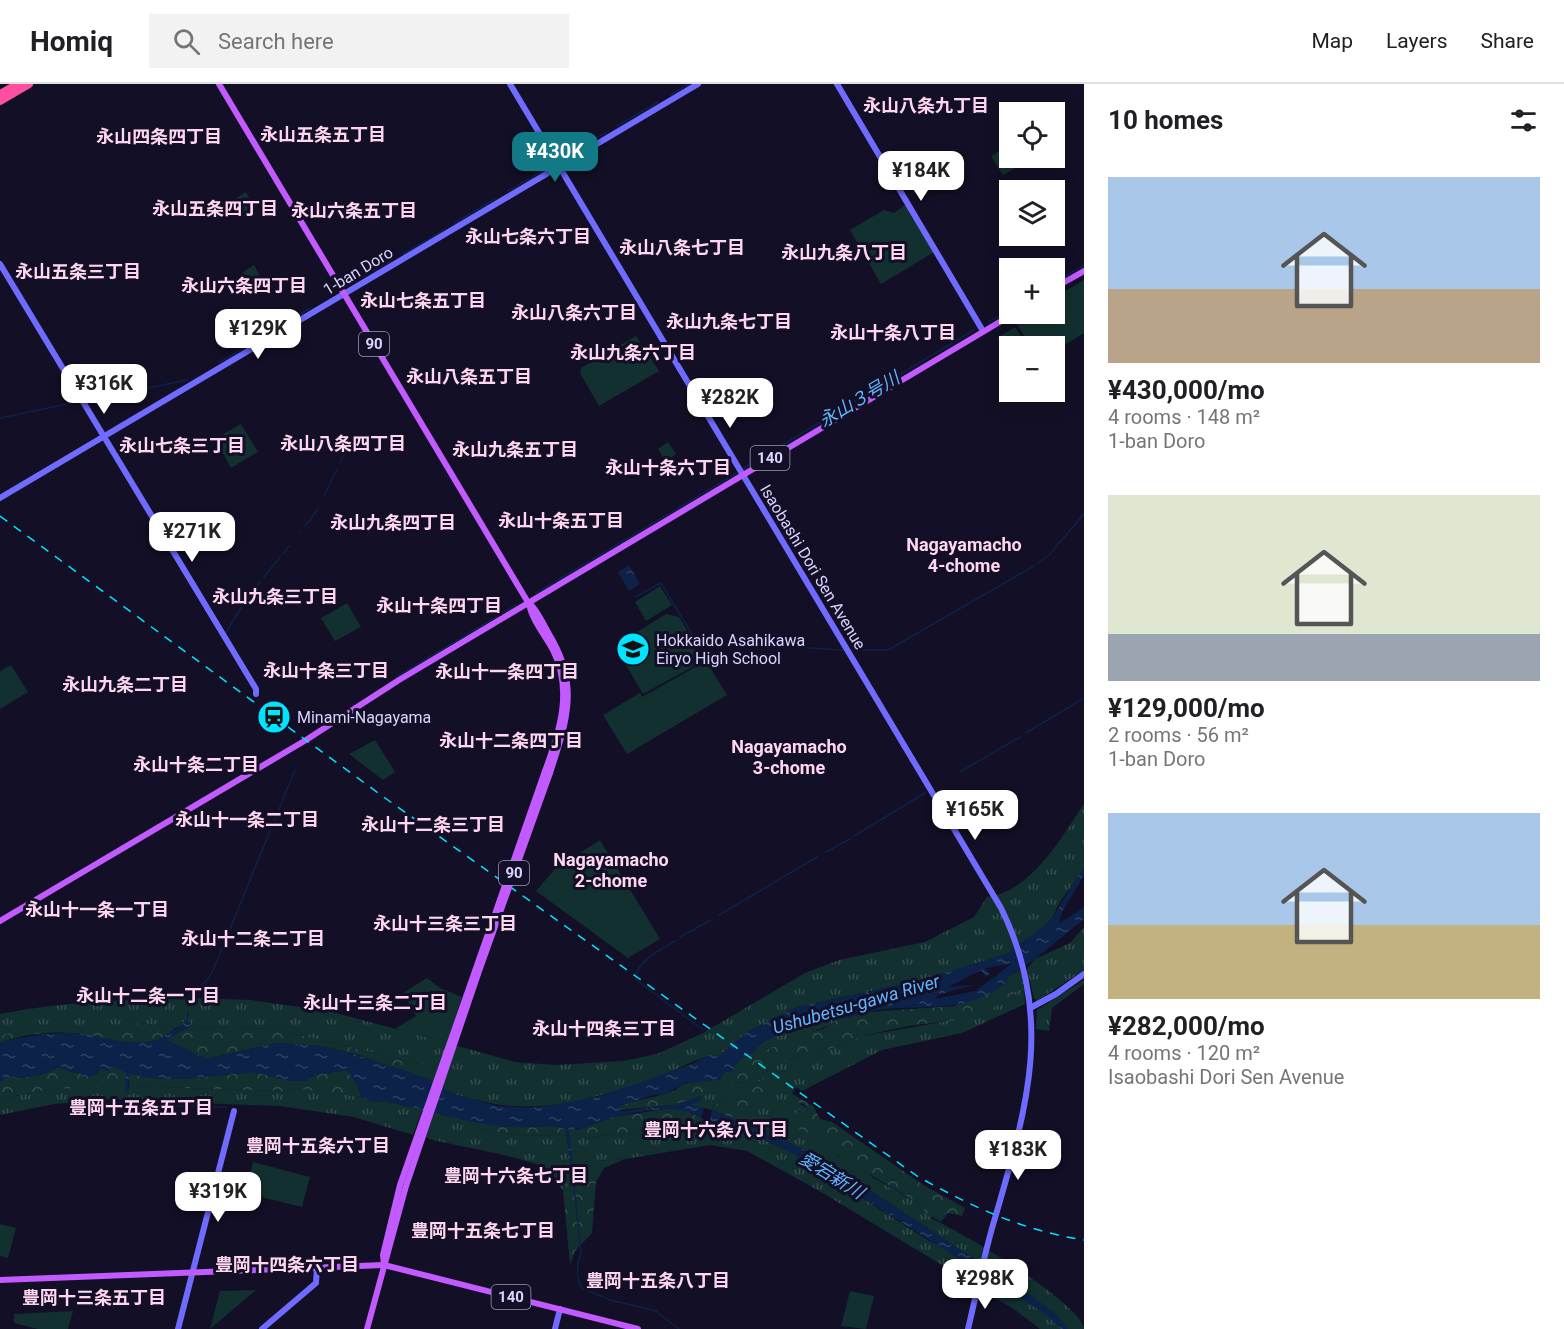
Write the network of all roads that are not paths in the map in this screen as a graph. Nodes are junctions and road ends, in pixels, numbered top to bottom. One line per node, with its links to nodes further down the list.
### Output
1 (18, 84): 7 (highway)
2 (29, 84): 8 (highway)
3 (219, 84): 13 (main road, 90)
4 (510, 84): 9 (street, Isaobashi Dori Sen Avenue)
5 (698, 84): 9 (street, 1-ban Doro)
6 (837, 84): 15 (street)
7 (0, 94)
8 (0, 101)
9 (559, 166): 13 (street, 1-ban Doro); 17 (street, Isaobashi Dori Sen Avenue)
10 (0, 264): 16 (street)
11 (1084, 271): 12 (main road)
12 (1065, 282)
13 (345, 295): 16 (street, 1-ban Doro); 19 (main road, 90)
14 (999, 322): 15 (main road, 140)
15 (983, 331): 17 (main road, 140)
16 (103, 436): 18 (street, 1-ban Doro); 20 (street)
17 (743, 474): 19 (main road, 140); 23 (street, Isaobashi Dori Sen Avenue)
18 (0, 498)
19 (529, 604): 21 (main road, 140); 25 (main road, 90, bridge)
20 (256, 694)
21 (0, 921)
22 (1084, 974): 23 (street)
23 (1032, 1007): 35 (street)
24 (234, 1111): 27 (street)
25 (384, 1264): 26 (main road, 140); 29 (main road, 140); 32 (main road, 90)
26 (317, 1267): 27 (main road, 140); 31 (street)
27 (193, 1273): 28 (main road, 140); 30 (street)
28 (0, 1280)
29 (560, 1309): 33 (street); 34 (main road, 140)
30 (178, 1329)
31 (262, 1329)
32 (367, 1329)
33 (555, 1329)
34 (638, 1329)
35 (968, 1329)

